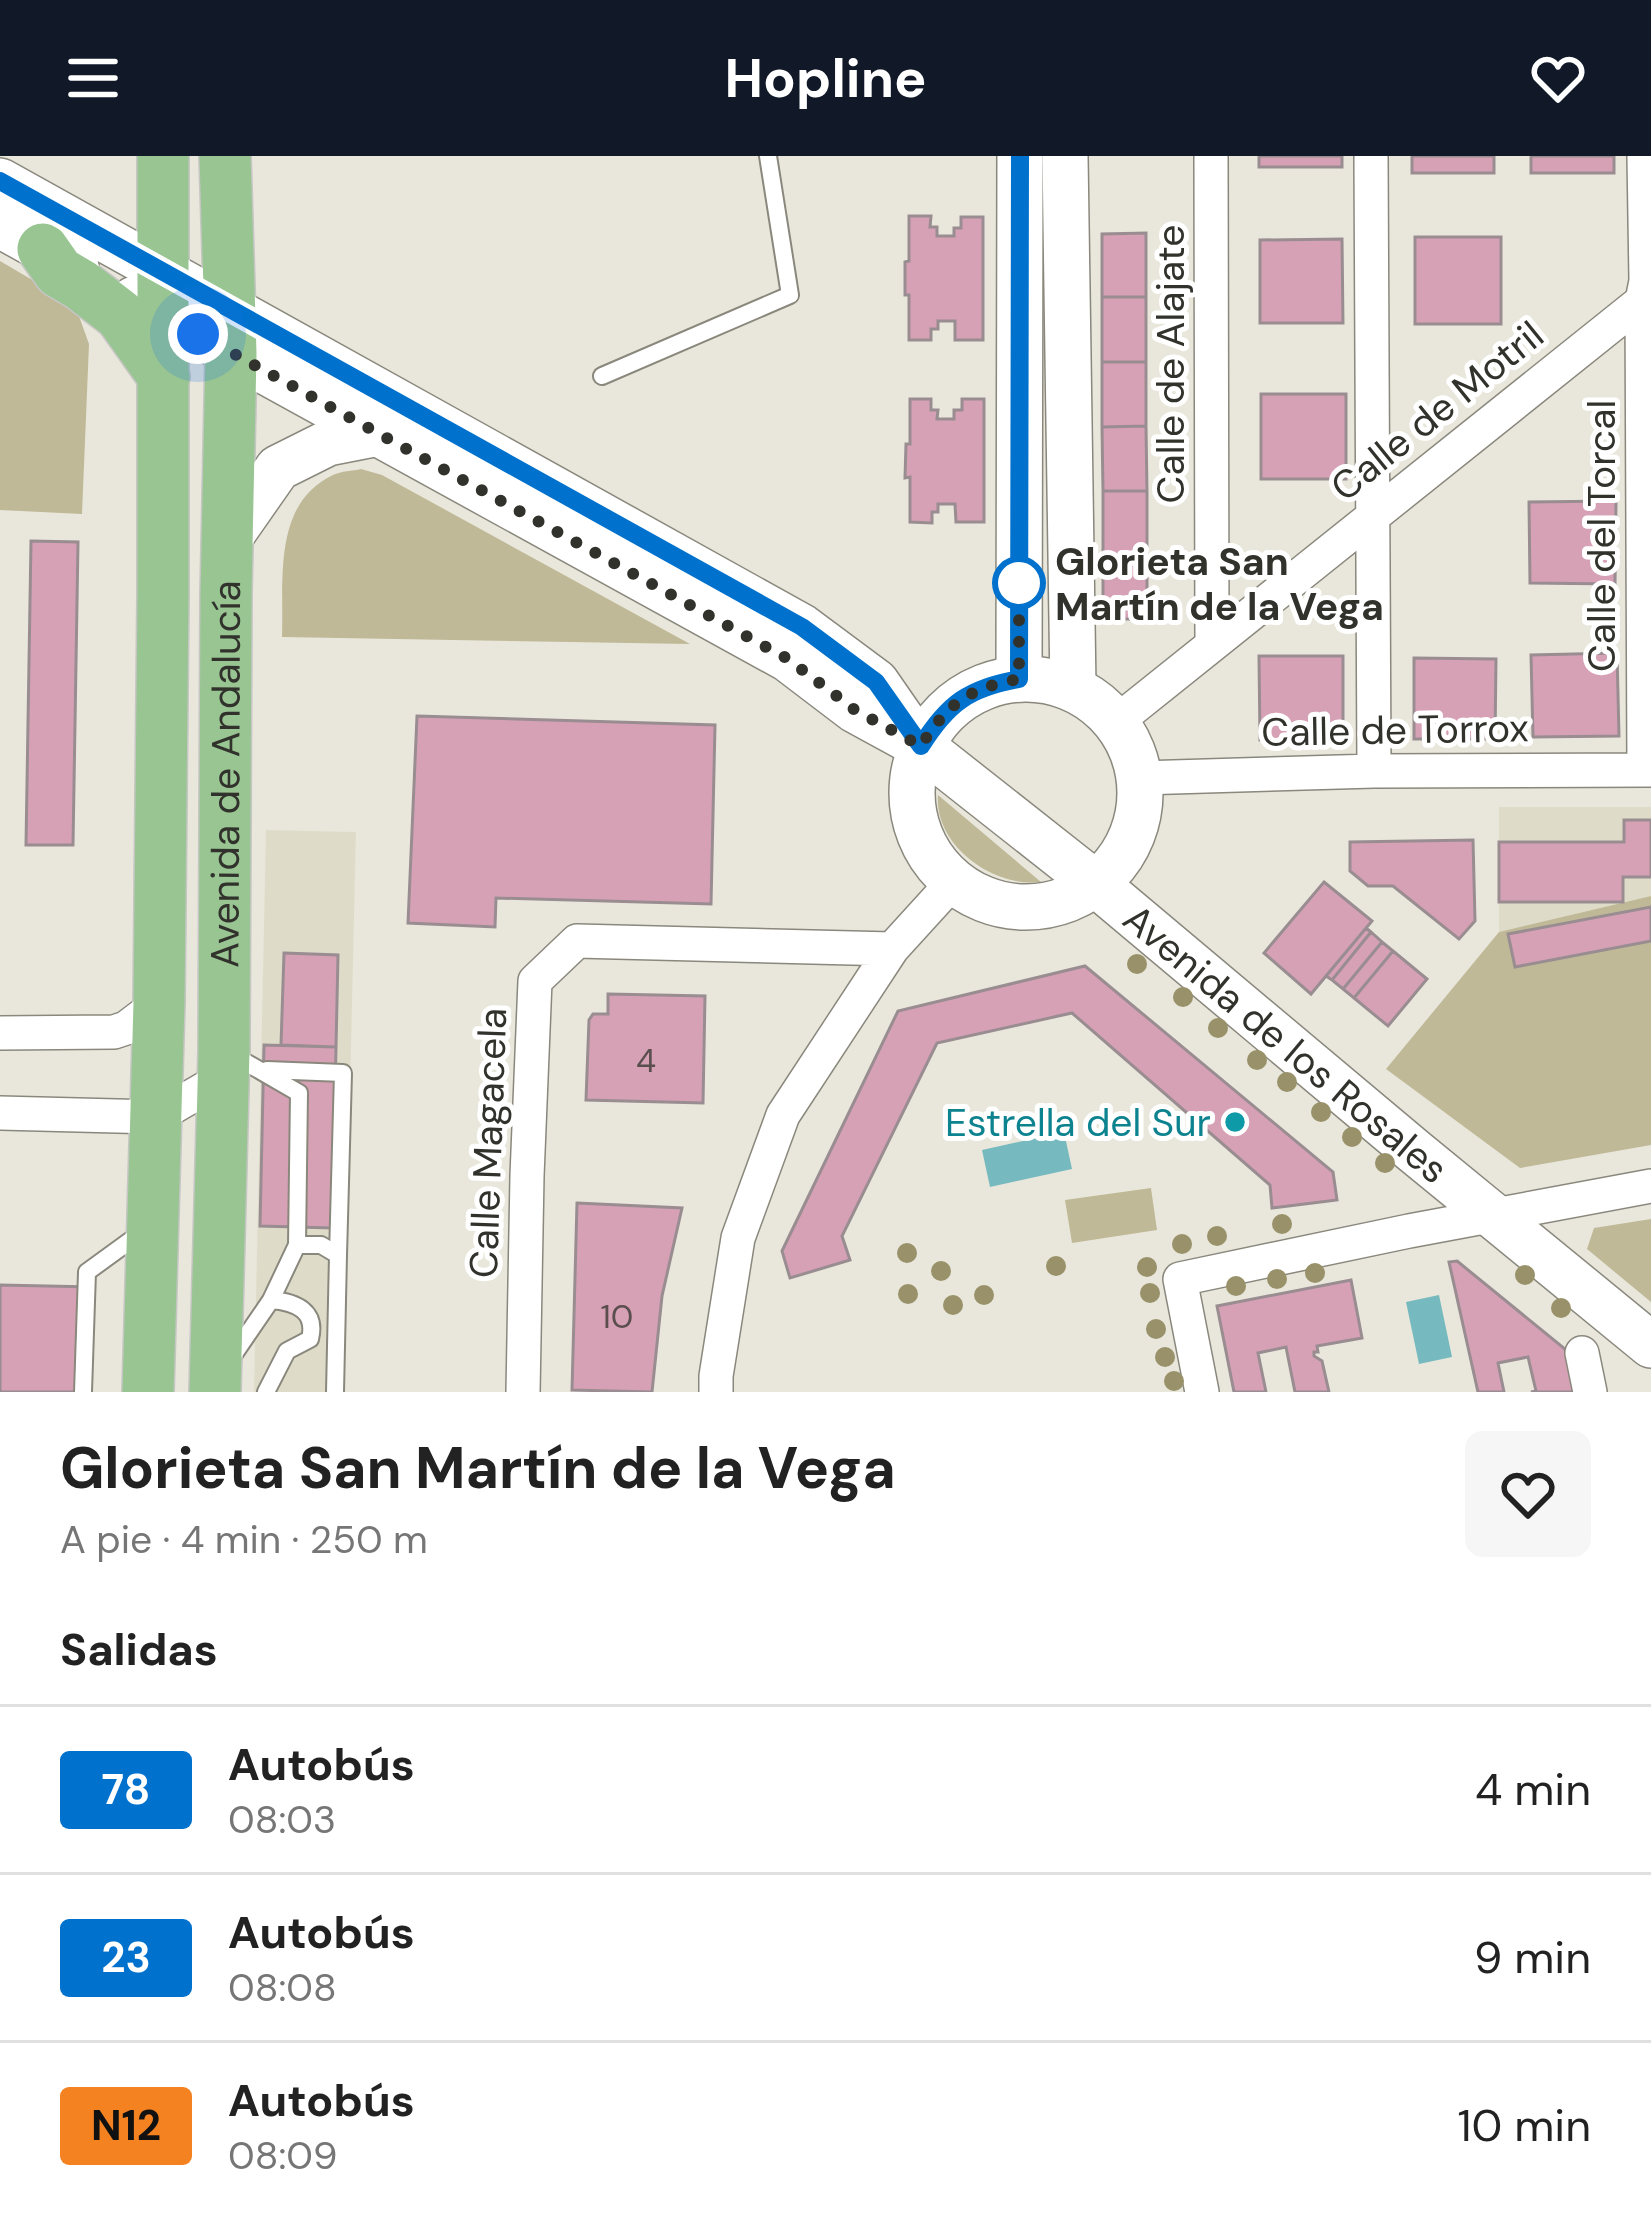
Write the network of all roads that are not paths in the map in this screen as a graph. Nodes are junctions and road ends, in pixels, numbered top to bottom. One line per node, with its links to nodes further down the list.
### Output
1 (163, 156): 12 (main road, Avenida de Andalucía)
2 (225, 156): 13 (main road, Avenida de Andalucía)
3 (768, 156): 14 (lane)
4 (1020, 156): 20 (main road)
5 (1065, 156): 21 (main road)
6 (1211, 156): 19 (street, Calle de Alajate)
7 (1371, 156): 17 (street)
8 (1644, 156): 11 (street, Calle del Torcal)
9 (0, 181): 12 (main road, Avenida de los Rosales)
10 (21, 237): 12 (main road, Avenida de los Rosales); 15 (main road)
11 (1646, 287): 17 (street, Calle de Motril); 24 (street, Calle del Torcal)
12 (165, 294): 13 (main road, Avenida de los Rosales); 15 (main road, Avenida de Andalucía)
13 (231, 331): 16 (main road, Avenida de los Rosales); 18 (main road, Avenida de Andalucía); 23 (main road, Avenida de los Rosales)
14 (602, 376)
15 (164, 377): 30 (main road, Avenida de Andalucía)
16 (379, 433): 18 (main road); 23 (main road, Avenida de los Rosales)
17 (1374, 515): 19 (street, Calle de Motril); 25 (street)
18 (227, 541): 32 (main road, Avenida de Andalucía)
19 (1212, 645): 22 (street, Calle de Motril)
20 (1019, 679): 21 (main road); 23 (main road)
21 (1072, 688): 22 (main road)
22 (1116, 722): 26 (main road)
23 (921, 746): 27 (main road); 28 (main road, Avenida de los Rosales)
24 (1647, 770): 25 (street, Calle de Torrox)
25 (1374, 771): 26 (street, Calle de Torrox)
26 (1140, 778): 28 (main road)
27 (953, 882): 28 (main road); 29 (street)
28 (1096, 884): 36 (main road, Avenida de los Rosales)
29 (892, 949): 48 (street, Calle Magacela); 49 (street)
30 (159, 1003): 31 (street); 34 (main road, Avenida de Andalucía)
31 (0, 1033)
32 (237, 1066): 34 (street); 38 (lane); 39 (lane); 43 (main road, Avenida de Andalucía)
33 (0, 1113): 34 (street)
34 (156, 1118): 37 (main road, Avenida de Andalucía)
35 (1651, 1186): 36 (street)
36 (1494, 1215): 41 (main road, Avenida de los Rosales); 50 (street)
37 (153, 1226): 44 (lane); 45 (main road, Avenida de Andalucía)
38 (297, 1246): 39 (lane); 40 (lane)
39 (338, 1255): 47 (lane)
40 (271, 1300): 43 (lane); 46 (lane)
41 (1651, 1346)
42 (1582, 1353): 51 (street)
43 (215, 1388)
44 (83, 1392)
45 (148, 1392)
46 (266, 1392)
47 (335, 1392)
48 (523, 1392)
49 (716, 1392)
50 (1202, 1392)
51 (1589, 1392)

